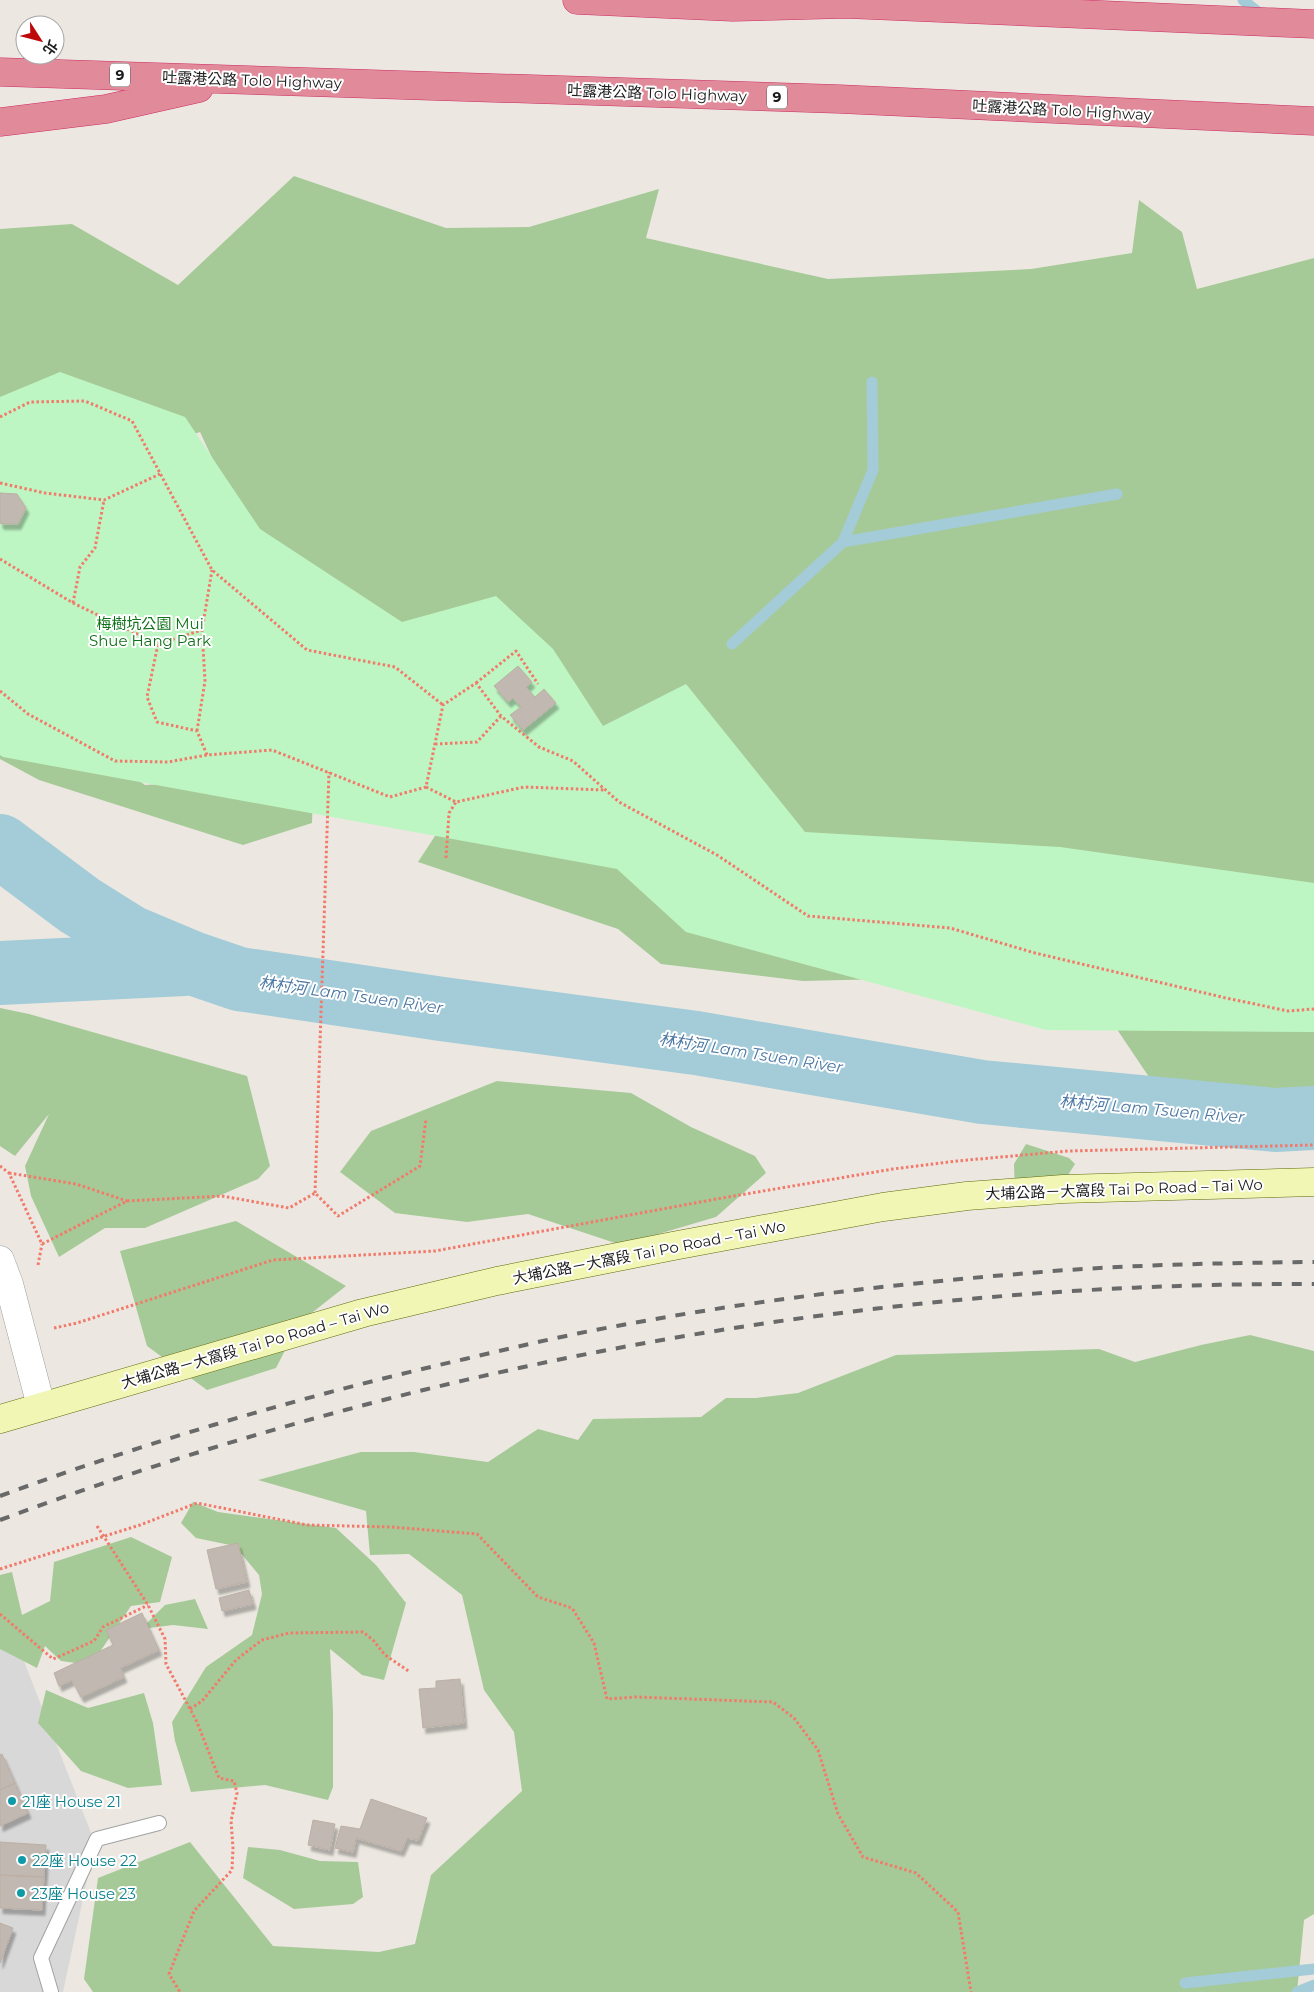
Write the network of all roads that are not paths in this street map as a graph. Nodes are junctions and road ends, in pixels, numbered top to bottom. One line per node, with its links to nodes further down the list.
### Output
1 (577, 0): 2 (highway)
2 (835, 2): 3 (highway)
3 (1314, 24)
4 (0, 72): 5 (highway, 吐露港公路 Tolo Highway / 9)
5 (239, 79): 6 (highway, 吐露港公路 Tolo Highway / 9); 7 (highway)
6 (1314, 121)
7 (0, 122)
8 (1314, 1182): 10 (main road, 大埔公路－大窩段 Tai Po Road – Tai Wo)
9 (0, 1260): 10 (street)
10 (41, 1406): 11 (main road, 大埔公路－大窩段 Tai Po Road – Tai Wo)
11 (0, 1419)
12 (159, 1823): 13 (lane)
13 (51, 1992)

